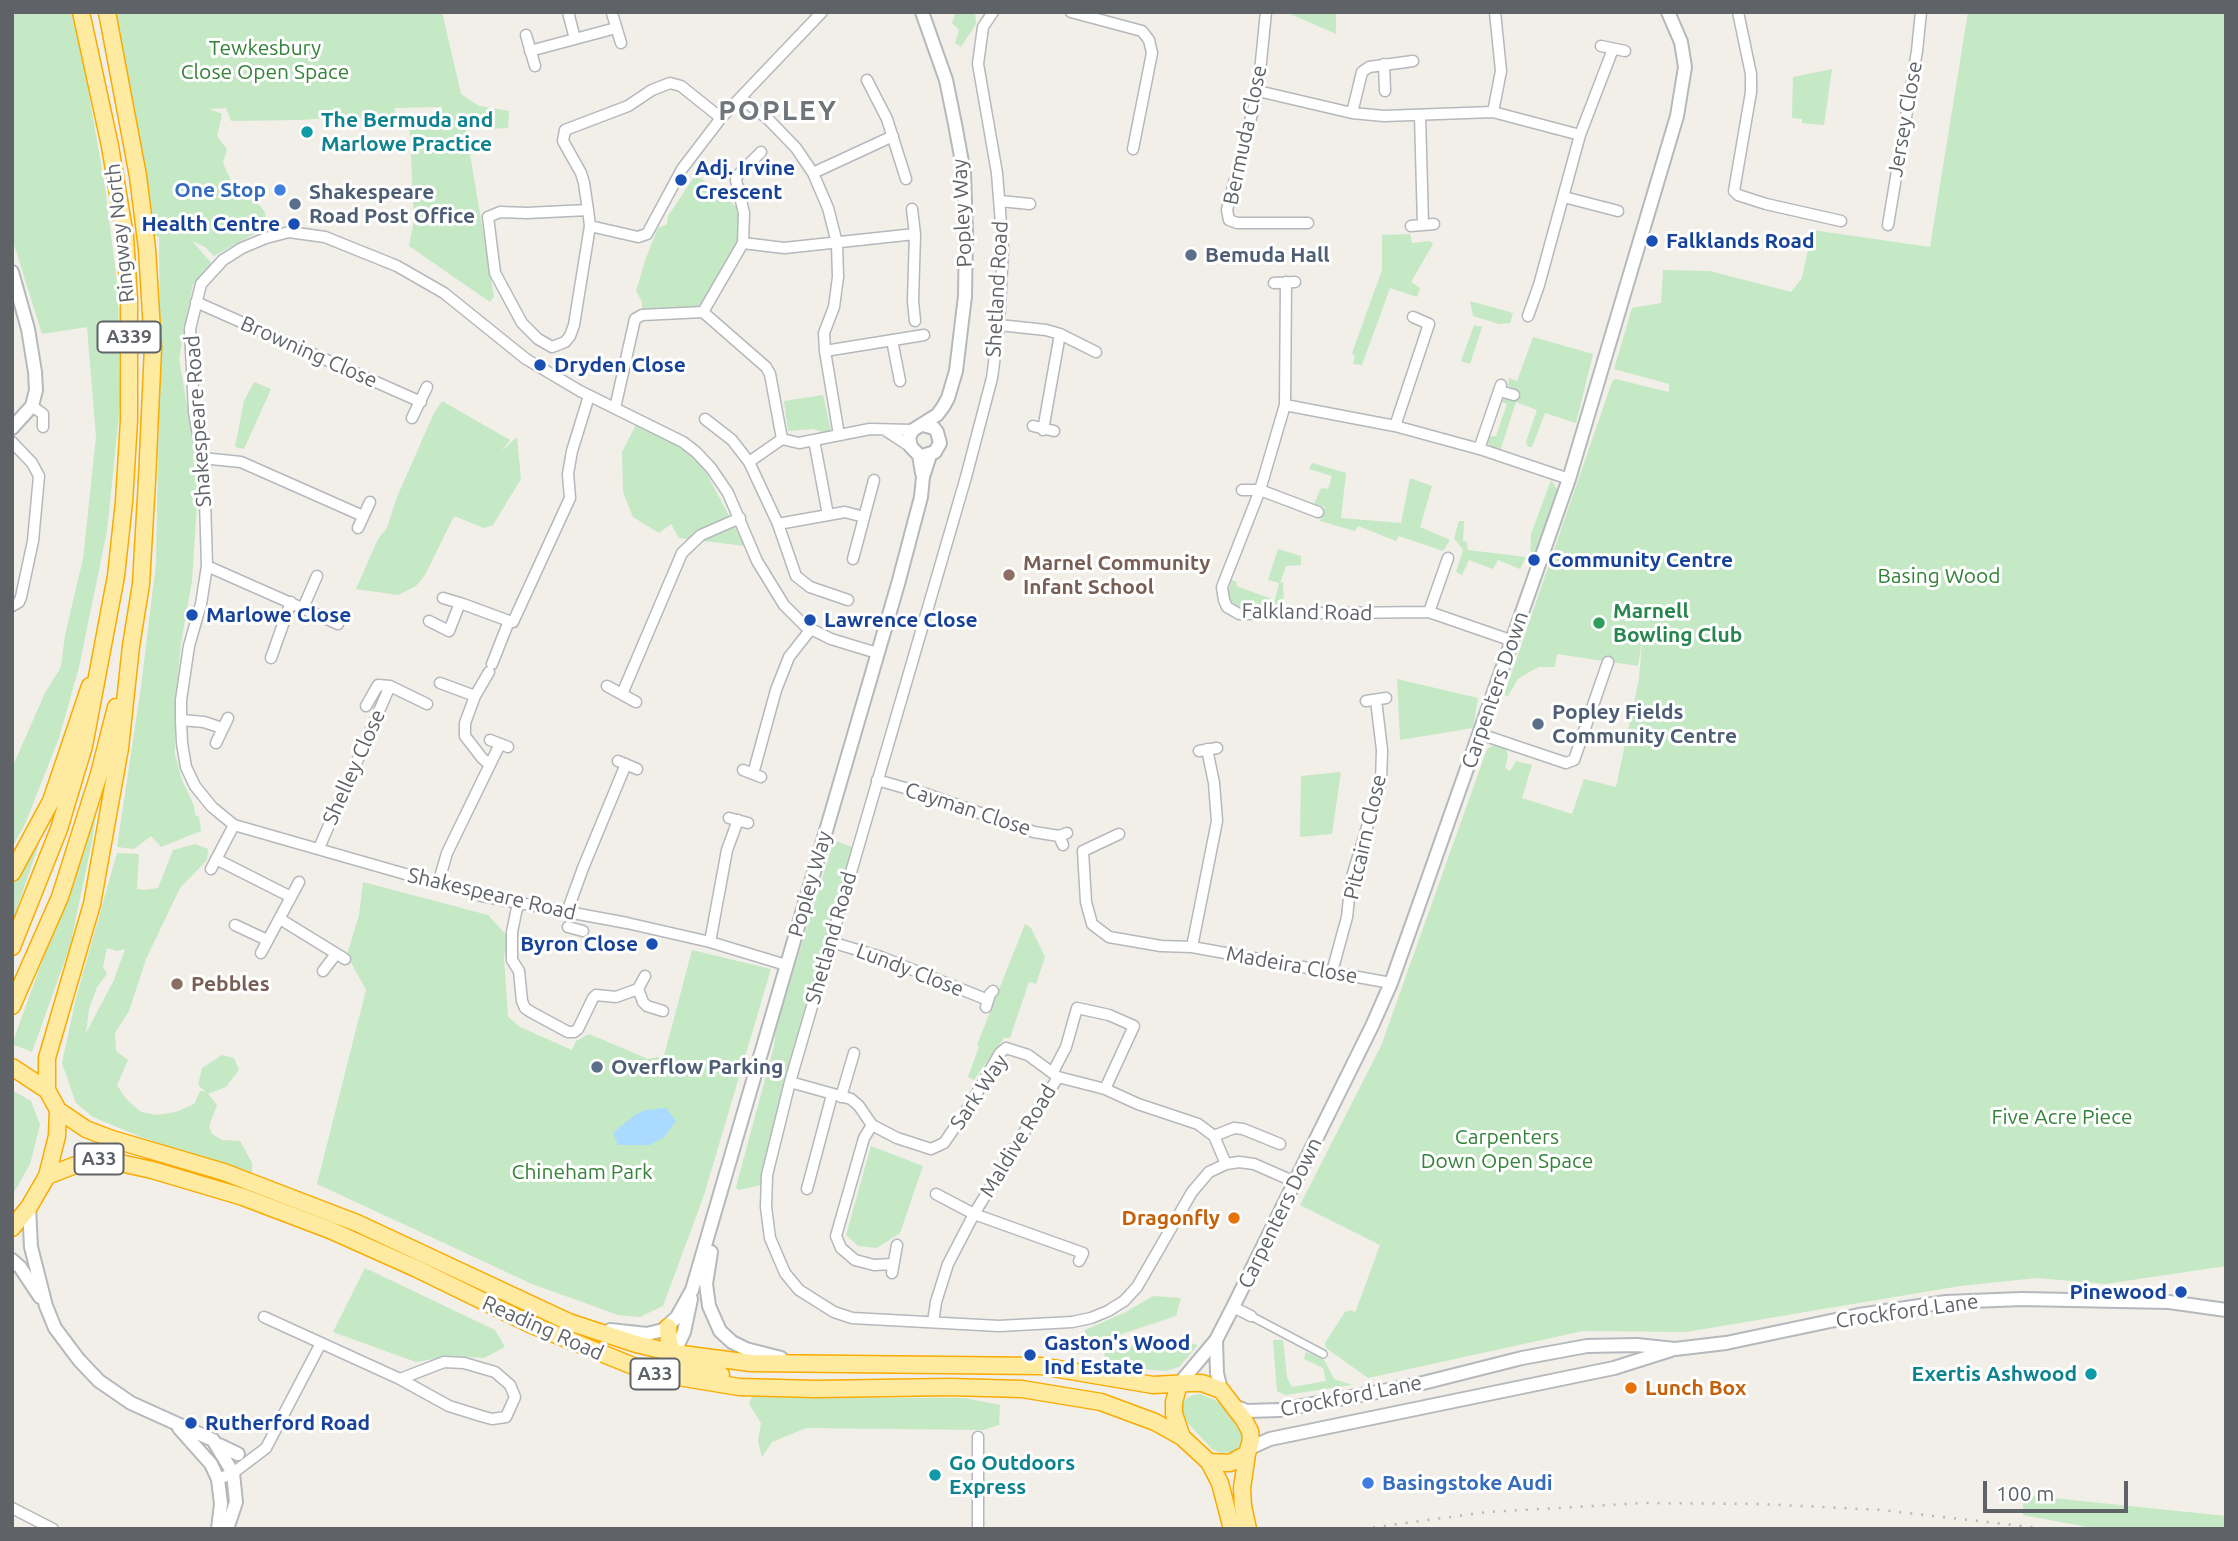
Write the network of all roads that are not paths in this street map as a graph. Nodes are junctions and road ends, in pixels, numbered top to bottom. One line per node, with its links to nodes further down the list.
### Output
1 (80, 12): 124 (highway, Ringway North / A339)
2 (107, 12): 120 (highway, Ringway North / A339)
3 (568, 12): 16 (street)
4 (922, 12): 74 (street, Popley Way)
5 (993, 12): 40 (street, Shetland Road)
6 (1071, 12): 35 (street)
7 (1266, 12): 26 (street, Bermuda Close)
8 (1495, 12): 29 (street)
9 (1668, 12): 92 (street, Carpenters Down)
10 (1738, 12): 45 (street)
11 (1921, 12): 47 (street, Jersey Close)
12 (612, 13): 14 (street)
13 (818, 14): 28 (street)
14 (615, 28): 16 (street); 17 (street)
15 (526, 35): 20 (street)
16 (575, 39): 20 (street)
17 (621, 43)
18 (1601, 46): 19 (street)
19 (1613, 49): 21 (street); 33 (street)
20 (530, 51): 24 (street)
21 (1625, 51)
22 (1413, 61): 23 (street)
23 (1384, 64): 27 (street); 30 (street)
24 (535, 66)
25 (867, 80): 34 (street)
26 (1258, 91): 30 (street); 46 (street, Bermuda Close)
27 (1385, 91)
28 (741, 98): 32 (street); 37 (street)
29 (1493, 112): 31 (street); 33 (street)
30 (1352, 113): 31 (street)
31 (1420, 115): 49 (street)
32 (720, 118): 43 (street); 48 (street)
33 (1580, 135): 39 (street)
34 (893, 136): 37 (street); 38 (street)
35 (1133, 149)
36 (761, 152): 51 (street)
37 (813, 173): 52 (street)
38 (906, 180)
39 (1564, 197): 44 (street); 57 (street)
40 (1000, 201): 41 (street); 60 (street, Shetland Road)
41 (1030, 204)
42 (912, 209): 50 (street)
43 (588, 210): 48 (street); 48 (street)
44 (1618, 211)
45 (1841, 221)
46 (1308, 223)
47 (1888, 225)
48 (590, 226)
49 (1411, 226)
50 (915, 234): 52 (street); 59 (street)
51 (743, 243): 52 (street); 56 (street)
52 (837, 243): 64 (street)
53 (12, 272): 72 (street)
54 (1274, 283): 71 (street, Falkland Road)
55 (196, 302): 69 (street, Shakespeare Road); 70 (street, Browning Close); 90 (street, Shakespeare Road)
56 (703, 312): 73 (street); 85 (street)
57 (1528, 316)
58 (1413, 317): 77 (street)
59 (915, 321)
60 (999, 325): 61 (street); 144 (street, Shetland Road)
61 (1060, 334): 65 (street); 81 (street)
62 (924, 335): 63 (street)
63 (892, 340): 64 (street); 66 (street)
64 (825, 351): 84 (street)
65 (1096, 352)
66 (900, 381)
67 (427, 387): 70 (street)
68 (1514, 395): 88 (street)
69 (589, 396): 73 (street, Shakespeare Road); 116 (street)
70 (421, 402): 75 (street)
71 (1285, 405): 77 (street); 94 (street, Falkland Road)
72 (32, 406): 78 (street); 80 (street)
73 (615, 408): 101 (street, Shakespeare Road)
74 (937, 415): 79 (street, Popley Way); 83 (street, Popley Way)
75 (412, 418)
76 (705, 419): 91 (street)
77 (1395, 426): 88 (street)
78 (43, 427)
79 (918, 427): 82 (street); 83 (street); 89 (street, Popley Way)
80 (12, 428)
81 (1043, 429)
82 (885, 430): 84 (street); 89 (street)
83 (937, 432): 89 (street, Popley Way)
84 (839, 435): 86 (street)
85 (782, 439): 86 (street); 91 (street)
86 (814, 440): 98 (street)
87 (12, 442): 112 (street)
88 (1479, 449): 92 (street)
89 (920, 453): 121 (street, Popley Way)
90 (202, 458): 99 (street); 106 (street, Shakespeare Road)
91 (749, 463): 102 (street)
92 (1569, 479): 119 (street, Carpenters Down)
93 (874, 480): 100 (street)
94 (1260, 489): 95 (street); 97 (street); 114 (street, Falkland Road)
95 (1242, 490)
96 (370, 502): 99 (street)
97 (1318, 512)
98 (828, 514): 100 (street); 102 (street)
99 (363, 516): 103 (street)
100 (863, 517): 105 (street)
101 (740, 518): 118 (street, Shakespeare Road); 128 (street)
102 (778, 524): 109 (street)
103 (358, 528)
104 (1448, 558): 114 (street)
105 (853, 559)
106 (207, 566): 110 (street); 135 (street, Shakespeare Road)
107 (317, 576): 113 (street)
108 (443, 598): 111 (street)
109 (848, 600)
110 (291, 602): 113 (street); 122 (street)
111 (460, 603): 115 (street); 116 (street)
112 (12, 606)
113 (303, 608): 117 (street)
114 (1429, 612): 119 (street, Falkland Road)
115 (429, 621)
116 (509, 621): 129 (street)
117 (338, 624)
118 (811, 629): 121 (street, Shakespeare Road); 143 (street)
119 (1513, 641): 137 (street, Carpenters Down)
120 (131, 646): 172 (highway, A339); 179 (highway)
121 (877, 653): 165 (street, Popley Way)
122 (271, 658)
123 (1608, 662): 137 (street)
124 (98, 664): 150 (highway); 162 (highway, A339)
125 (440, 683): 129 (street)
126 (390, 686): 132 (street, Shelley Close); 133 (street, Shelley Close); 149 (street, Shelley Close)
127 (607, 686): 128 (street)
128 (622, 694): 131 (street)
129 (475, 696): 141 (street)
130 (1376, 700): 167 (street, Pitcairn Close)
131 (636, 702)
132 (427, 704)
133 (366, 706)
134 (228, 718): 136 (street)
135 (181, 720): 136 (street); 146 (street, Shakespeare Road)
136 (222, 728): 138 (street)
137 (1480, 734): 169 (street, Carpenters Down)
138 (216, 743)
139 (499, 744): 141 (street)
140 (1208, 749): 163 (street)
141 (490, 765): 152 (street)
142 (637, 769): 155 (street)
143 (752, 774)
144 (877, 780): 148 (street, Cayman Close); 160 (street, Shetland Road)
145 (738, 820): 161 (street)
146 (234, 825): 149 (street, Shakespeare Road); 153 (street)
147 (1119, 834): 163 (street, Madeira Close)
148 (1063, 838)
149 (319, 848): 152 (street, Shakespeare Road)
150 (12, 873)
151 (299, 882): 153 (street)
152 (438, 884): 154 (street, Shakespeare Road)
153 (291, 897): 156 (street)
154 (518, 903): 155 (street, Shakespeare Road); 170 (street)
155 (571, 913): 158 (street); 161 (street, Shakespeare Road)
156 (280, 919): 159 (street); 166 (street)
157 (235, 925): 159 (street)
158 (583, 932)
159 (267, 940): 164 (street)
160 (831, 942): 171 (street, Lundy Close); 177 (street, Shetland Road)
161 (710, 943): 165 (street, Shakespeare Road)
162 (12, 947)
163 (1192, 947): 167 (street, Madeira Close)
164 (261, 953)
165 (786, 965): 191 (street, Popley Way)
166 (323, 971)
167 (1332, 972): 169 (street, Madeira Close)
168 (645, 976): 170 (street)
169 (1391, 983): 187 (street, Carpenters Down)
170 (638, 989): 173 (street)
171 (989, 1000)
172 (12, 1006)
173 (663, 1011)
174 (854, 1053): 180 (street)
175 (12, 1067): 179 (highway, A33)
176 (1056, 1074): 178 (street, Maldive Road); 178 (street); 182 (street, Sark Way); 192 (street, Maldive Road)
177 (790, 1082): 180 (street); 204 (street, Shetland Road)
178 (1105, 1089): 183 (street, Maldive Road)
179 (47, 1090): 181 (highway, A33)
180 (836, 1096): 182 (street, Sark Way); 188 (street)
181 (58, 1110): 186 (highway, A33); 203 (highway, Reading Road / A33)
182 (872, 1125): 194 (street)
183 (1214, 1136): 184 (street); 185 (street)
184 (1281, 1147)
185 (1226, 1164): 187 (street); 204 (street, Shetland Road)
186 (47, 1176): 190 (highway, A33); 213 (highway, Reading Road / A33)
187 (1295, 1182): 199 (street, Carpenters Down)
188 (807, 1189)
189 (936, 1194): 192 (street)
190 (29, 1207): 193 (highway, A33); 198 (street)
191 (715, 1214): 197 (street, Popley Way); 211 (street)
192 (974, 1214): 196 (street); 204 (street, Maldive Road)
193 (12, 1228)
194 (897, 1245)
195 (12, 1260): 198 (street)
196 (1079, 1261)
197 (692, 1290): 205 (street, Popley Way); 209 (street, Popley Way)
198 (46, 1306): 220 (street)
199 (1233, 1307): 201 (street); 206 (street, Carpenters Down)
200 (2226, 1310): 208 (street, Crockford Lane)
201 (1251, 1316): 210 (street)
202 (264, 1317): 207 (street)
203 (569, 1322): 205 (street); 209 (highway, Reading Road / A33)
204 (933, 1322)
205 (668, 1327): 209 (highway, A33)
206 (1216, 1340): 215 (street, Carpenters Down); 217 (street, Carpenters Down)
207 (321, 1343): 214 (street); 228 (street)
208 (1675, 1349): 219 (street, Crockford Lane); 224 (street, Crockford Lane)
209 (674, 1353): 211 (highway, Reading Road / A33); 213 (street); 216 (highway, A33)
210 (1323, 1354)
211 (812, 1364): 215 (highway, Reading Road / A33)
212 (425, 1369): 214 (street); 218 (street); 218 (street)
213 (648, 1372): 216 (highway, Reading Road / A33)
214 (400, 1379): 218 (street)
215 (1179, 1384): 217 (highway, A33); 222 (highway)
216 (883, 1389): 222 (highway, Reading Road / A33)
217 (1221, 1390): 219 (highway)
218 (423, 1391)
219 (1234, 1406): 224 (highway)
220 (176, 1425): 223 (street); 227 (street)
221 (978, 1437): 234 (street)
222 (1182, 1437): 226 (highway, A33)
223 (214, 1440): 225 (street); 228 (street)
224 (1248, 1451): 226 (highway); 236 (highway)
225 (225, 1457): 227 (street); 228 (street)
226 (1209, 1462): 235 (highway, A33)
227 (211, 1464): 229 (street)
228 (237, 1469): 229 (street); 233 (street)
229 (218, 1479): 232 (street)
230 (12, 1508): 231 (street)
231 (53, 1529)
232 (218, 1529)
233 (227, 1529)
234 (978, 1529)
235 (1232, 1529)
236 (1248, 1529)

